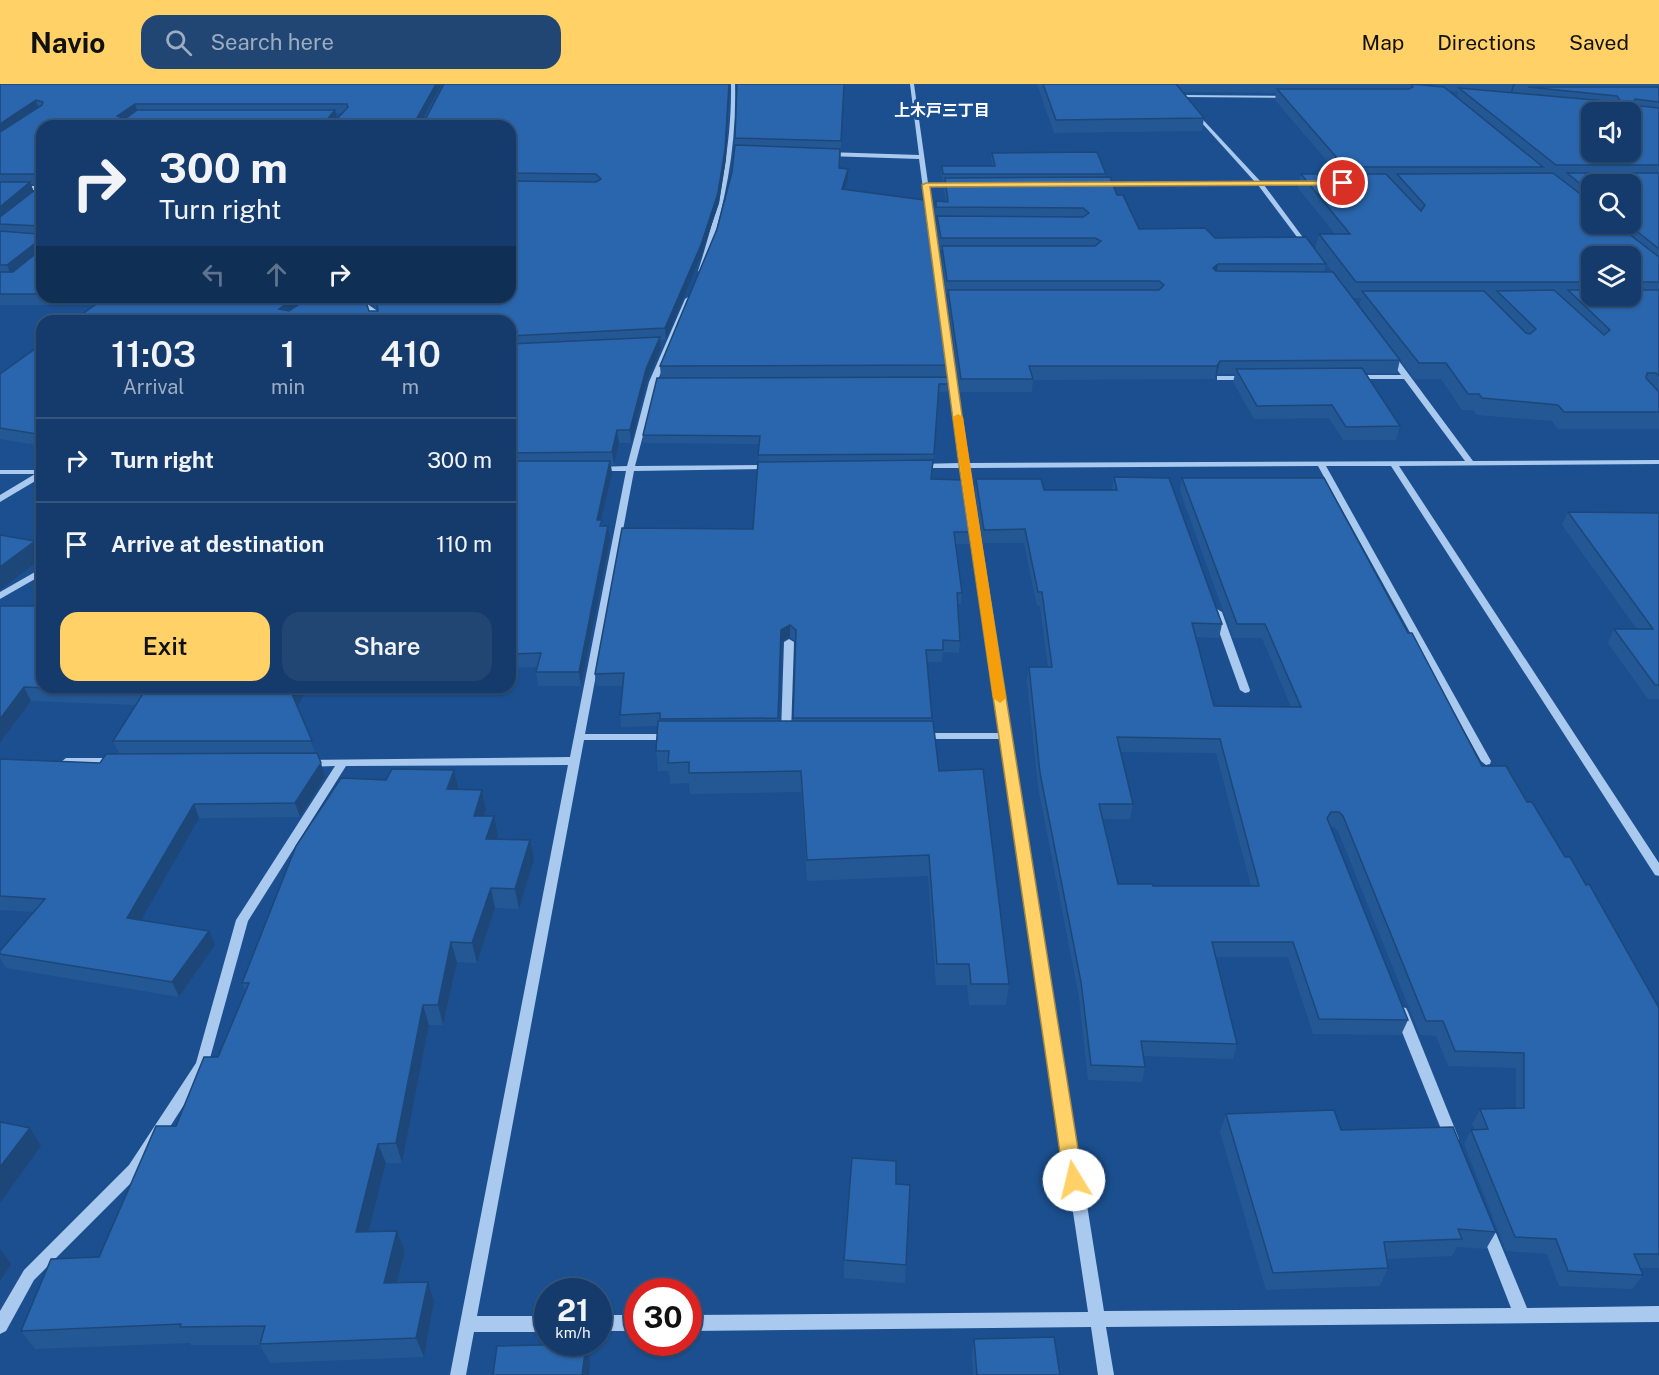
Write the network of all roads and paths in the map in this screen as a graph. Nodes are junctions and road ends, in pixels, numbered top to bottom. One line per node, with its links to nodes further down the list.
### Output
1 (733, 84): 6 (street)
2 (912, 84): 9 (street)
3 (1176, 90): 4 (street)
4 (1182, 96): 5 (street); 12 (street)
5 (1298, 97)
6 (730, 151): 7 (street); 24 (street)
7 (742, 152)
8 (814, 154): 9 (street)
9 (922, 157): 13 (street)
10 (1317, 183): 12 (street)
11 (1092, 184): 12 (street)
12 (1260, 184): 23 (street)
13 (926, 185): 14 (street); 19 (street)
14 (961, 185)
15 (0, 188): 16 (street)
16 (36, 189)
17 (36, 196): 18 (street)
18 (34, 198)
19 (931, 223): 20 (street); 21 (street)
20 (943, 223)
21 (935, 254): 22 (street); 26 (street)
22 (947, 254)
23 (1313, 254)
24 (699, 276)
25 (690, 295): 31 (street)
26 (942, 298): 27 (street); 38 (street)
27 (954, 298)
28 (359, 303): 29 (street)
29 (375, 315)
30 (657, 344): 31 (street)
31 (669, 344): 39 (street)
32 (1385, 349): 33 (street)
33 (1407, 377): 36 (street); 43 (street)
34 (1220, 378): 35 (street)
35 (1255, 378)
36 (1348, 378)
37 (942, 381): 38 (street)
38 (953, 381): 44 (street)
39 (653, 382): 40 (street); 50 (street)
40 (664, 382)
41 (1659, 462): 43 (street)
42 (1394, 464): 43 (street); 46 (street); 72 (street)
43 (1471, 464)
44 (964, 465): 45 (street); 47 (street); 62 (street)
45 (1164, 465): 46 (street); 53 (street)
46 (1321, 465): 67 (street)
47 (905, 466)
48 (786, 467): 50 (street)
49 (582, 469): 50 (street)
50 (630, 469): 63 (street)
51 (0, 472): 52 (street)
52 (36, 473)
53 (1168, 476)
54 (36, 477): 55 (street)
55 (0, 499)
56 (36, 575): 57 (street)
57 (0, 596)
58 (1213, 600): 60 (street)
59 (789, 642): 65 (street)
60 (1245, 690)
61 (913, 736): 62 (street)
62 (1006, 736): 78 (street)
63 (579, 737): 64 (street); 66 (street)
64 (683, 737)
65 (786, 737)
66 (575, 761): 71 (street); 80 (street)
67 (1486, 761)
68 (59, 762): 69 (street)
69 (130, 762)
70 (296, 763): 71 (street)
71 (343, 763): 82 (street)
72 (1659, 872)
73 (1395, 997): 74 (street)
74 (1456, 1150)
75 (1482, 1216): 77 (street)
76 (1659, 1314): 77 (street)
77 (1522, 1315): 78 (street)
78 (1095, 1320): 79 (street); 84 (street)
79 (702, 1323)
80 (467, 1324): 81 (street); 83 (street)
81 (534, 1324)
82 (0, 1326)
83 (458, 1375)
84 (1106, 1375)

